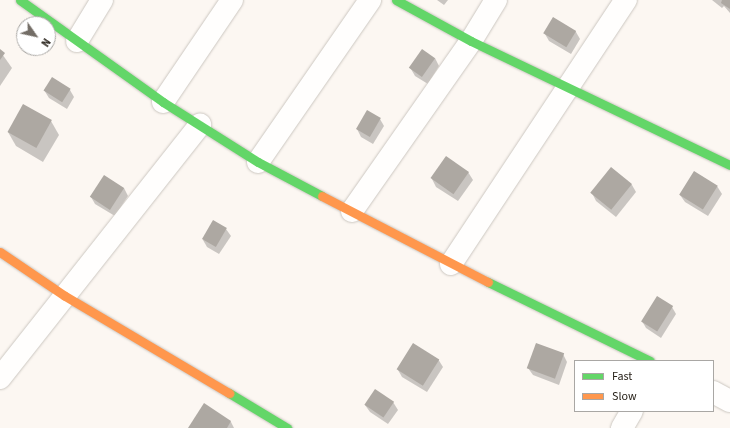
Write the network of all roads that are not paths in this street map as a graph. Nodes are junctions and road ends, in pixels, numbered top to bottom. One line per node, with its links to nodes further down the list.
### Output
1 (20, 0): 8 (street)
2 (102, 0): 8 (street)
3 (232, 0): 11 (street)
4 (370, 0): 13 (street)
5 (396, 0): 9 (street)
6 (496, 0): 9 (street)
7 (626, 0): 10 (street)
8 (77, 41): 11 (street)
9 (470, 41): 10 (street); 15 (street)
10 (570, 88): 14 (street); 17 (street)
11 (163, 102): 12 (street)
12 (200, 125): 13 (street); 18 (street)
13 (258, 162): 15 (street)
14 (730, 165)
15 (352, 210): 17 (street)
16 (0, 252): 18 (street)
17 (451, 264): 19 (street)
18 (65, 296): 20 (street); 22 (street)
19 (648, 360)
20 (0, 378)
21 (631, 412): 23 (street)
22 (287, 428)
23 (622, 428)

